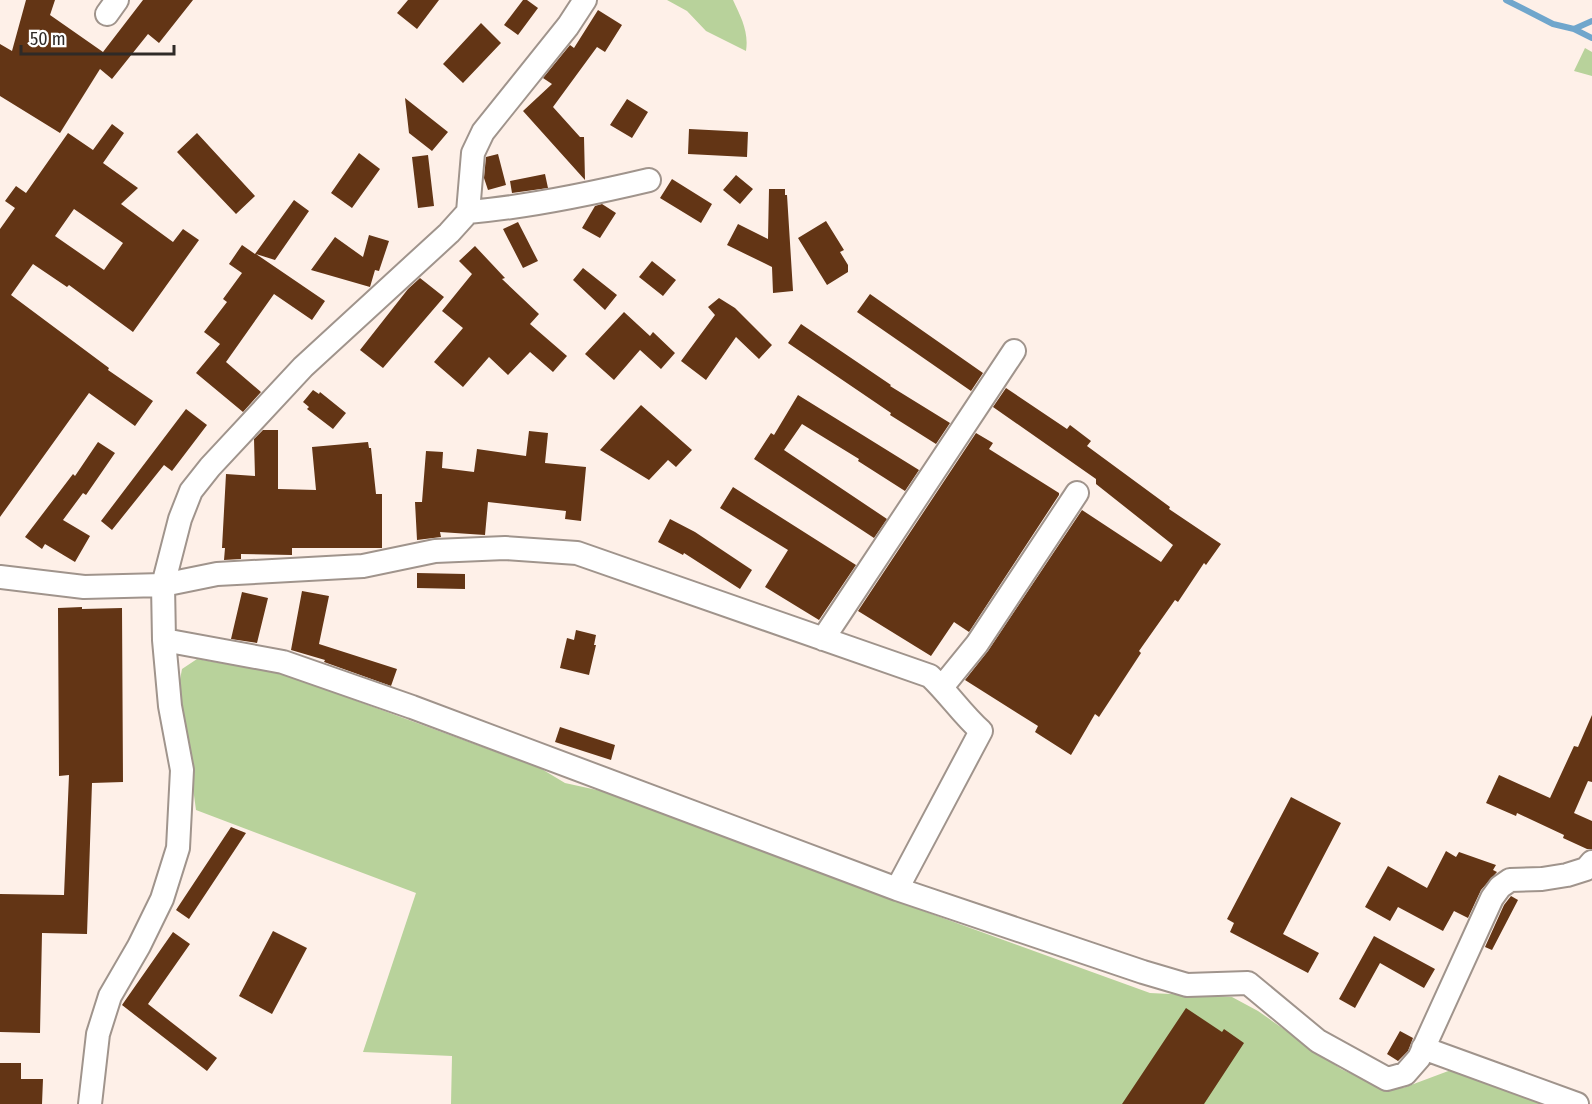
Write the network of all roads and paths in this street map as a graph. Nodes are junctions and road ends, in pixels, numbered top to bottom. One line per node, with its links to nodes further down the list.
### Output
1 (585, 0): 3 (street)
2 (649, 180): 3 (street)
3 (468, 212): 7 (street)
4 (1014, 351): 8 (street)
5 (1077, 493): 10 (street)
6 (0, 577): 7 (street)
7 (163, 585): 8 (street); 9 (street)
8 (823, 639): 10 (street)
9 (164, 640): 12 (street); 14 (street)
10 (942, 687): 12 (street)
11 (1592, 862): 13 (street)
12 (897, 889): 13 (street)
13 (1424, 1048): 15 (street)
14 (90, 1104)
15 (1577, 1104)

